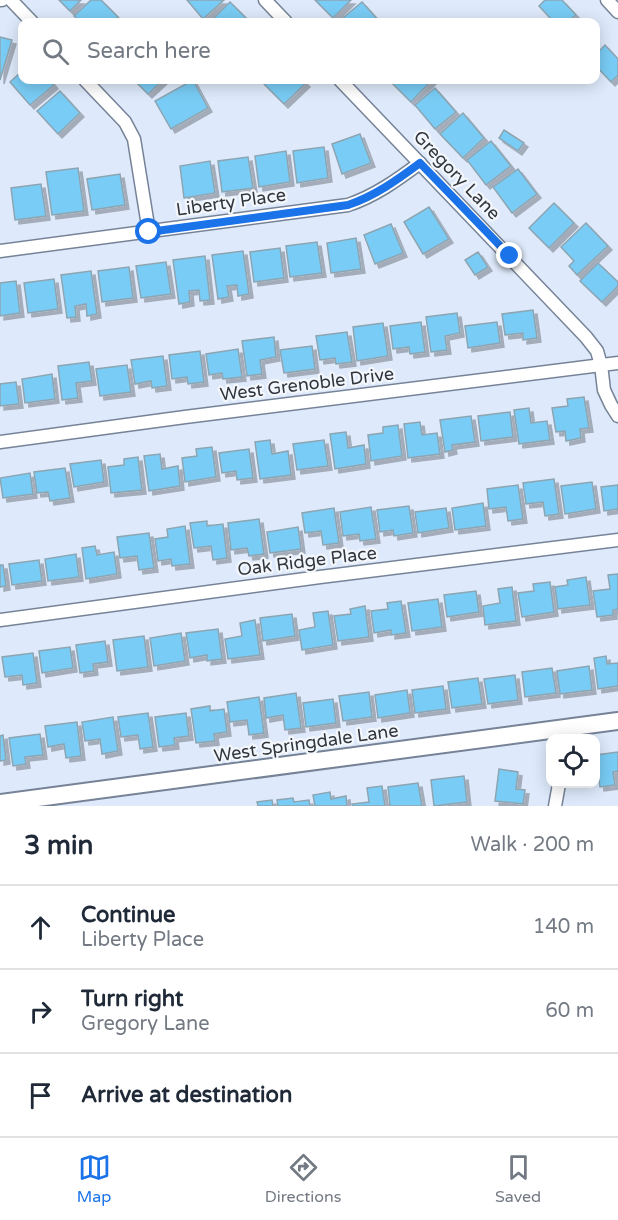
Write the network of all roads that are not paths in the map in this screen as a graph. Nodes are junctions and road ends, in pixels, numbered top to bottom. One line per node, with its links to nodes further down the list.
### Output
1 (11, 0): 5 (street)
2 (266, 0): 6 (street)
3 (607, 0): 4 (street)
4 (618, 12)
5 (28, 18)
6 (282, 18)
7 (89, 84): 10 (street)
8 (344, 84): 9 (street, Gregory Lane)
9 (420, 163): 10 (street, Liberty Place); 13 (street, Gregory Lane)
10 (149, 232): 11 (street, Liberty Place)
11 (0, 251)
12 (618, 363): 13 (street, West Grenoble Drive)
13 (602, 365): 14 (street, Gregory Lane); 15 (street, West Grenoble Drive)
14 (618, 416)
15 (0, 442)
16 (618, 540): 17 (street, Oak Ridge Place)
17 (0, 620)
18 (618, 721): 19 (street, West Springdale Lane)
19 (555, 734)
20 (546, 735): 22 (street, West Springdale Lane)
21 (558, 788): 23 (street)
22 (0, 803)
23 (555, 806)

